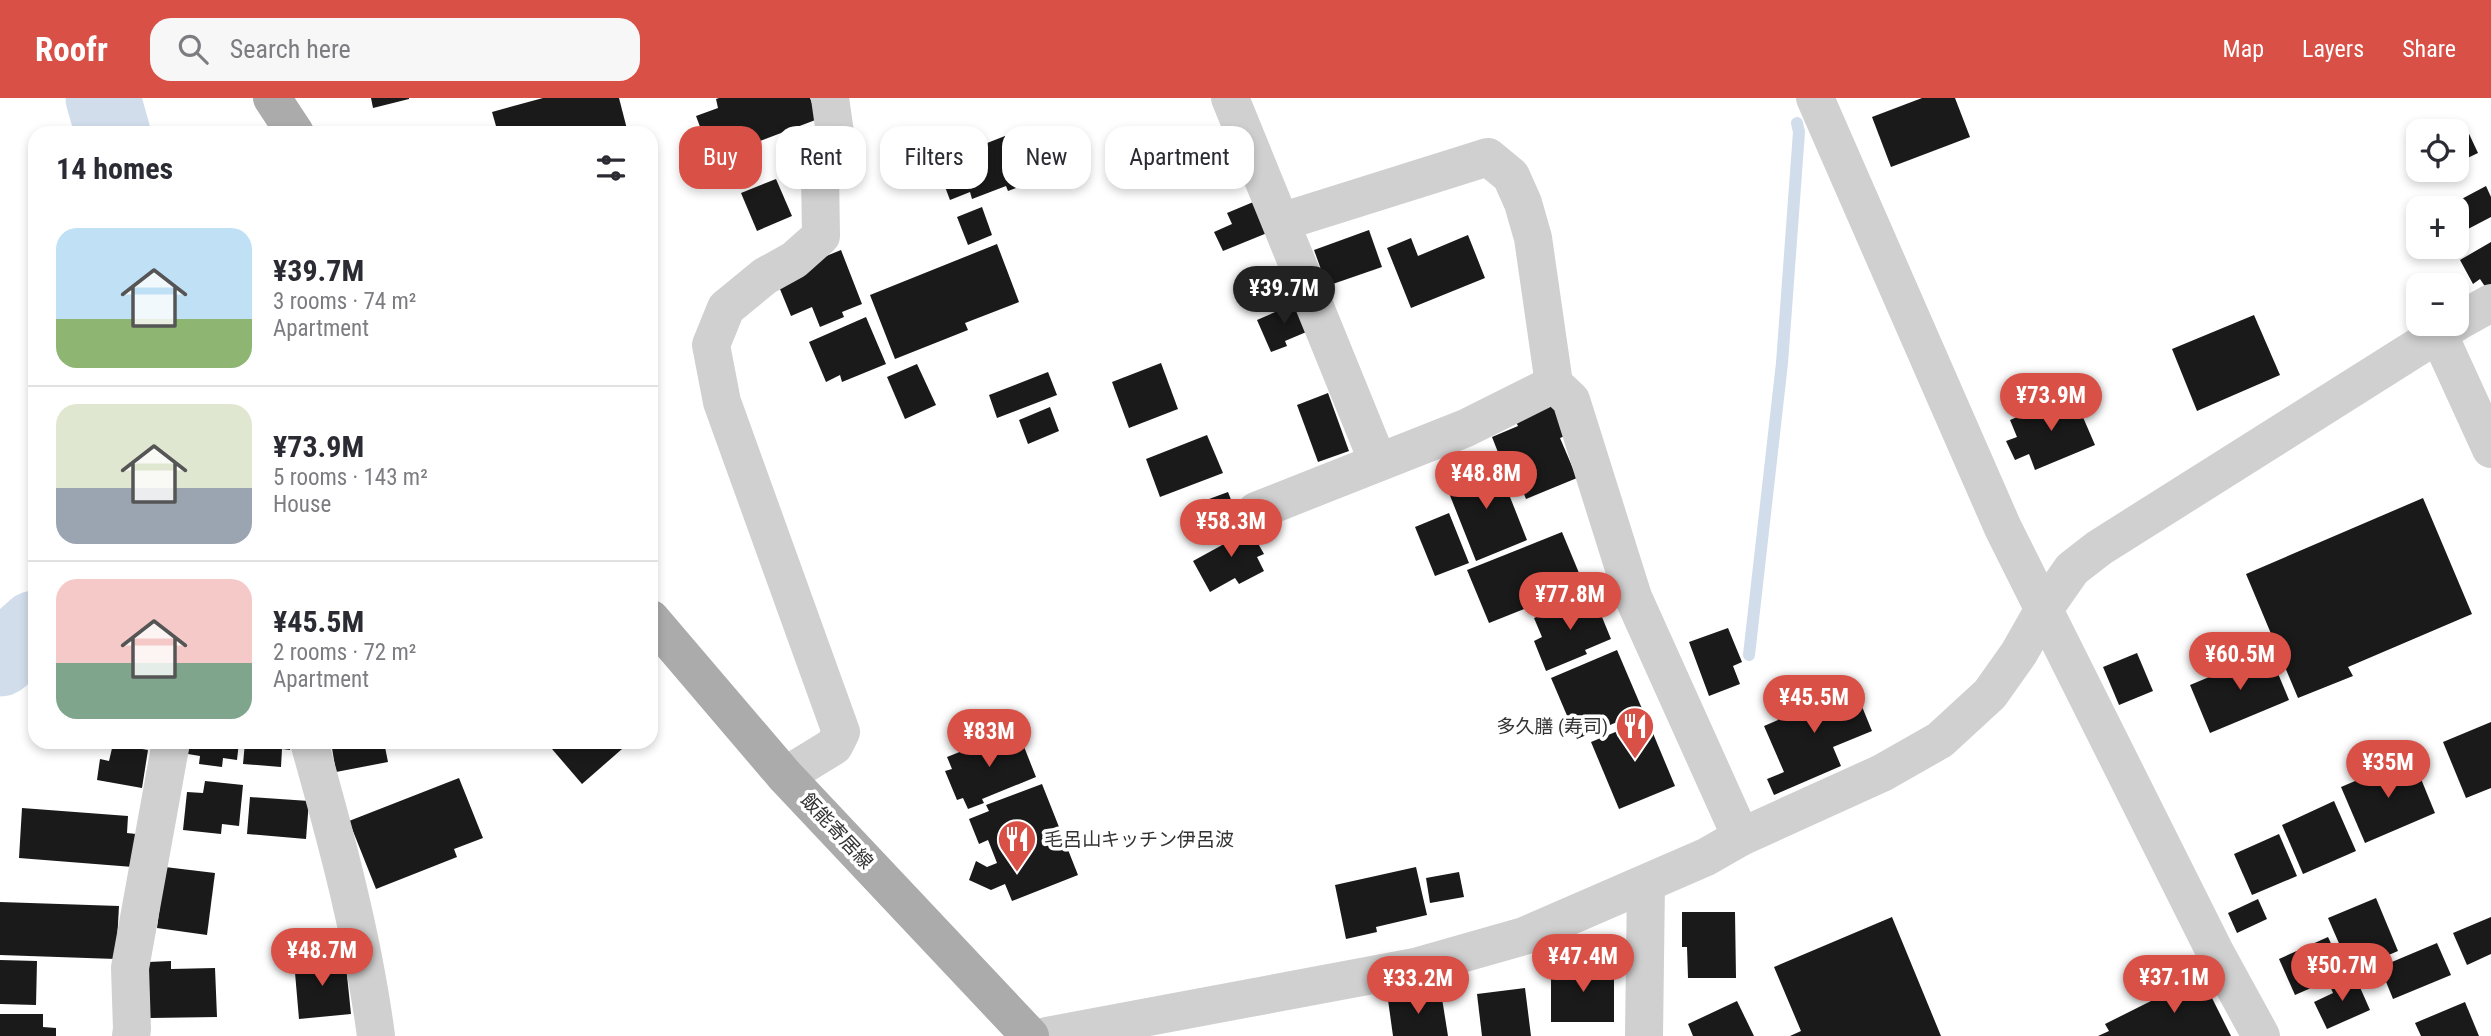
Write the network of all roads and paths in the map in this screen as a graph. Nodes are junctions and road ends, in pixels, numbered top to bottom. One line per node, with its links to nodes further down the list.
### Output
1 (272, 98): 5 (main road)
2 (830, 98): 19 (street)
3 (1230, 98): 6 (street)
4 (1815, 98): 15 (street)
5 (290, 126)
6 (1281, 222): 11 (street); 13 (street)
7 (2491, 303): 8 (street)
8 (2469, 315)
9 (2433, 336): 15 (street)
10 (2452, 336): 12 (street)
11 (1554, 384): 13 (street); 20 (street)
12 (2491, 449)
13 (1378, 462): 14 (street)
14 (1256, 511)
15 (2044, 609): 20 (street); 27 (street)
16 (658, 627): 19 (main road, 飯能寄居線)
17 (170, 749): 22 (street)
18 (311, 749): 23 (street)
19 (785, 776): 24 (main road, 飯能寄居線)
20 (1741, 837): 21 (street)
21 (1646, 884): 25 (street); 26 (street)
22 (131, 1036)
23 (376, 1036)
24 (1030, 1036)
25 (1047, 1036)
26 (1644, 1036)
27 (2261, 1036)

